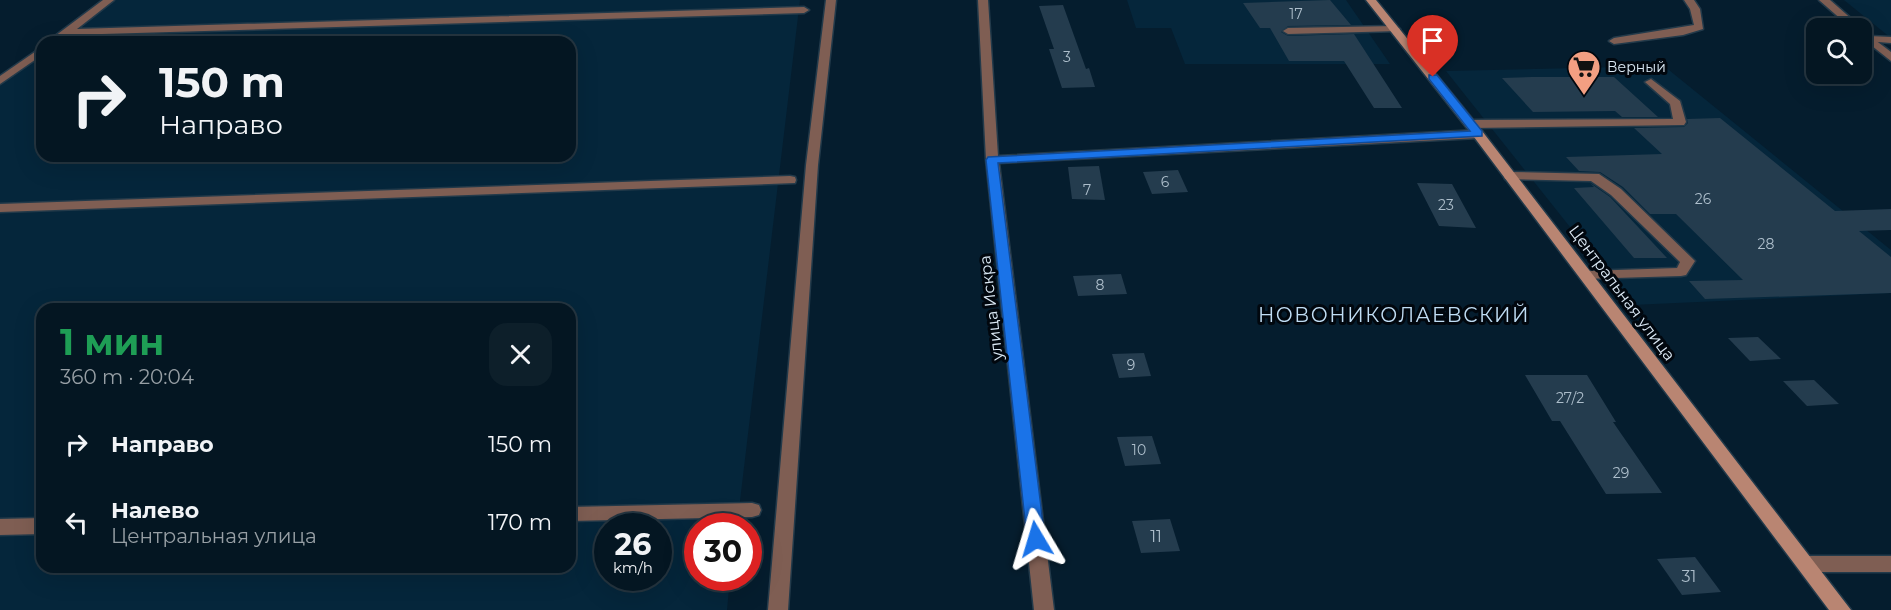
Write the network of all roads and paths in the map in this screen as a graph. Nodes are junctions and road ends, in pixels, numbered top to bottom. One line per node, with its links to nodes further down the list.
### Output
1 (109, 0): 11 (street)
2 (831, 0): 33 (street)
3 (983, 0): 22 (street, улица Искра)
4 (1371, 0): 9 (main road, Центральная улица)
5 (1689, 0): 15 (street)
6 (1824, 0): 8 (street)
7 (804, 10): 11 (street)
8 (1845, 18)
9 (1395, 29): 10 (street); 21 (main road, Центральная улица)
10 (1288, 31)
11 (66, 32): 12 (street)
12 (60, 36)
13 (1872, 37): 14 (street)
14 (1891, 40)
15 (1614, 41)
16 (1872, 42): 18 (street)
17 (36, 54): 19 (street)
18 (1891, 58)
19 (0, 81)
20 (1651, 82): 21 (street)
21 (1475, 129): 22 (street); 23 (main road, Центральная улица)
22 (992, 160): 34 (street, улица Искра)
23 (1510, 176): 26 (main road, Центральная улица); 26 (street)
24 (790, 180): 25 (street)
25 (0, 208)
26 (1587, 276): 31 (main road, Центральная улица)
27 (752, 510): 28 (street)
28 (576, 514)
29 (36, 526): 30 (street)
30 (0, 527)
31 (1807, 564): 32 (street); 35 (main road, Центральная улица)
32 (1891, 564)
33 (778, 610)
34 (1044, 610)
35 (1841, 610)

